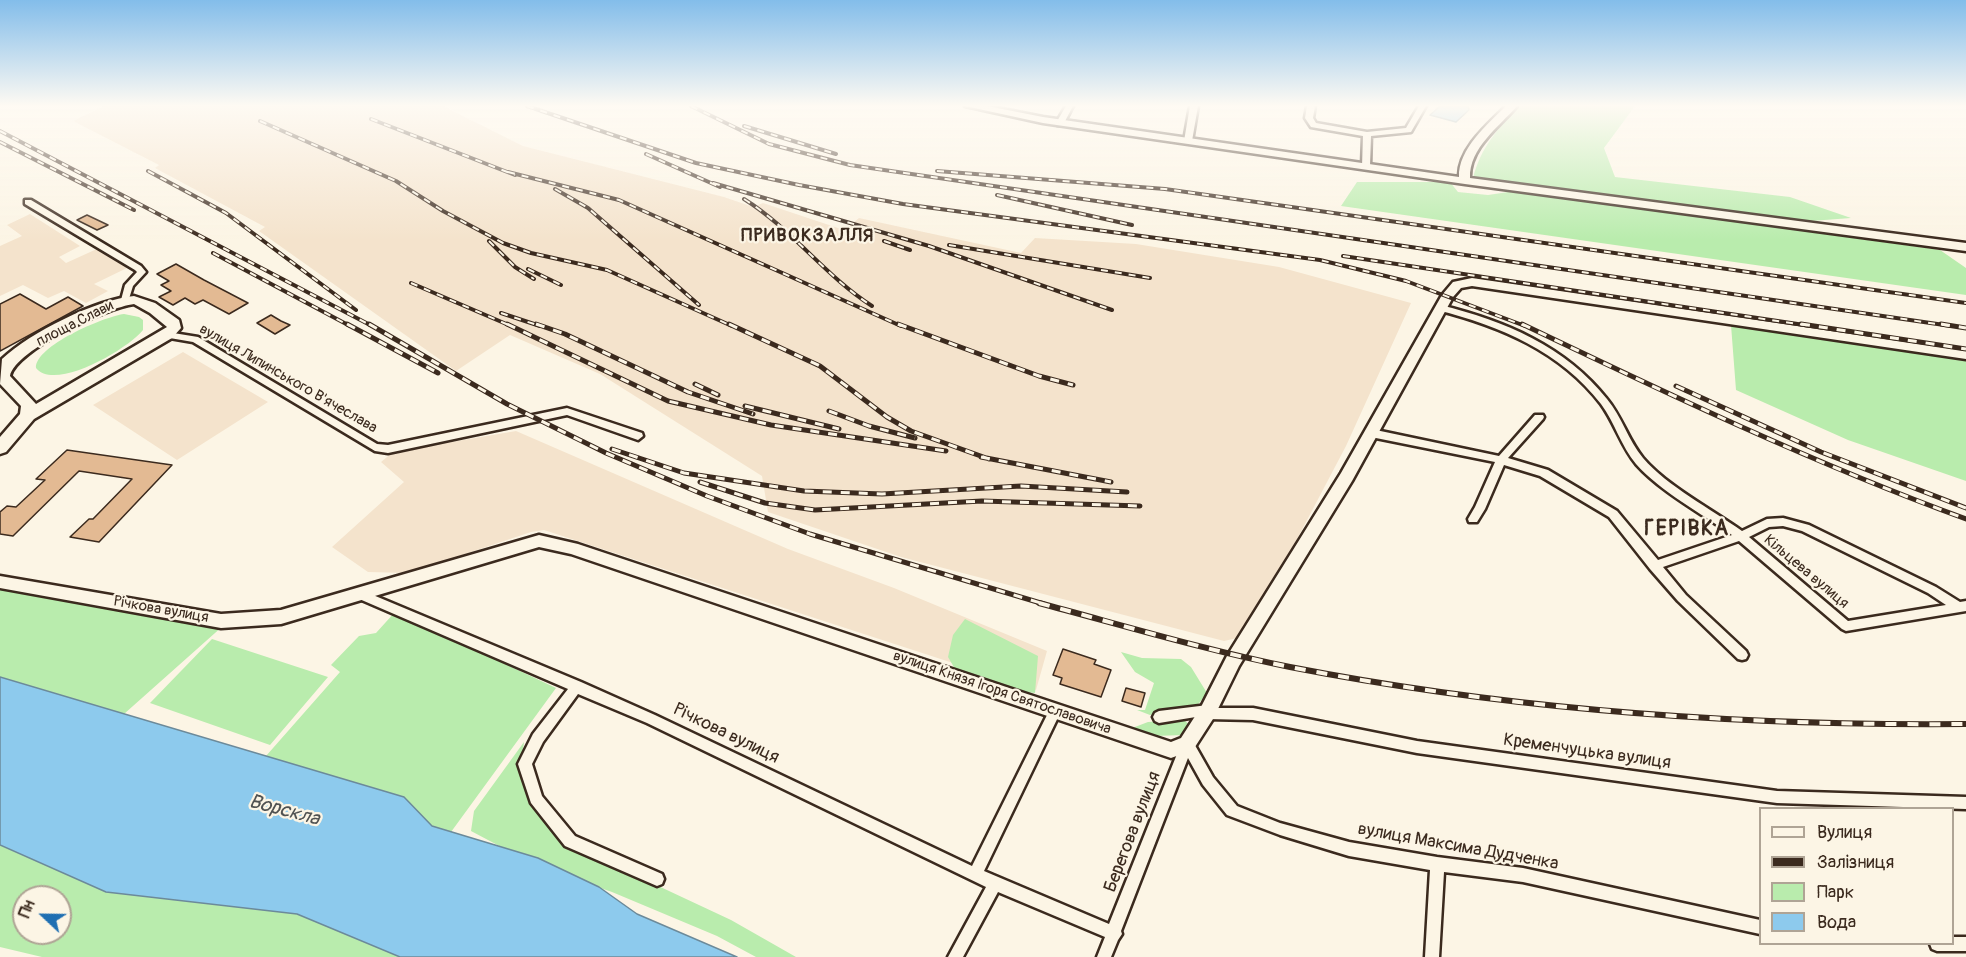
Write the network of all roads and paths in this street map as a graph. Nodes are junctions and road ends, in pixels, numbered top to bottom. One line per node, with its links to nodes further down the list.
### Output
1 (1257, 151): 4 (street)
2 (1366, 151): 4 (street)
3 (1475, 151): 5 (street)
4 (1366, 166): 5 (street)
5 (1465, 181): 7 (street)
6 (27, 202): 8 (street)
7 (1966, 247)
8 (125, 300): 10 (main road, площа Слави); 12 (main road, площа Слави)
9 (1444, 302): 11 (street); 14 (street); 19 (street, Кільцева вулиця)
10 (166, 335): 12 (main road); 15 (street, вулиця Липинського В'ячеслава)
11 (1966, 355)
12 (28, 415): 16 (main road)
13 (1539, 417): 17 (street)
14 (1371, 433): 17 (street); 28 (street)
15 (638, 436)
16 (0, 448)
17 (1501, 460): 18 (street); 20 (street)
18 (1473, 519)
19 (1740, 537): 20 (street); 24 (street, Кільцева вулиця); 24 (street, Кільцева вулиця)
20 (1654, 566): 25 (street)
21 (0, 582): 23 (street, Річкова вулиця)
22 (361, 595): 23 (street, вулиця Князя Ігоря Святославовича); 26 (street, Річкова вулиця); 27 (street, вулиця Князя Ігоря Святославовича)
23 (322, 607)
24 (1963, 607)
25 (1742, 655)
26 (578, 686): 33 (street, Річкова вулиця); 34 (street)
27 (1055, 711): 30 (street, вулиця Князя Ігоря Святославовича); 33 (street)
28 (1207, 712): 29 (street, Кременчуцька вулиця); 30 (street); 31 (street, Кременчуцька вулиця)
29 (1159, 717)
30 (1187, 744): 32 (street, вулиця Максима Дудченка); 37 (street, Берегова вулиця)
31 (1966, 803)
32 (1437, 864): 36 (street, вулиця Максима Дудченка); 40 (street)
33 (975, 875): 35 (street, Річкова вулиця)
34 (657, 879)
35 (995, 884): 37 (street); 38 (street)
36 (1759, 927)
37 (1115, 934): 39 (street, Берегова вулиця)
38 (955, 957)
39 (1104, 957)
40 (1432, 957)

